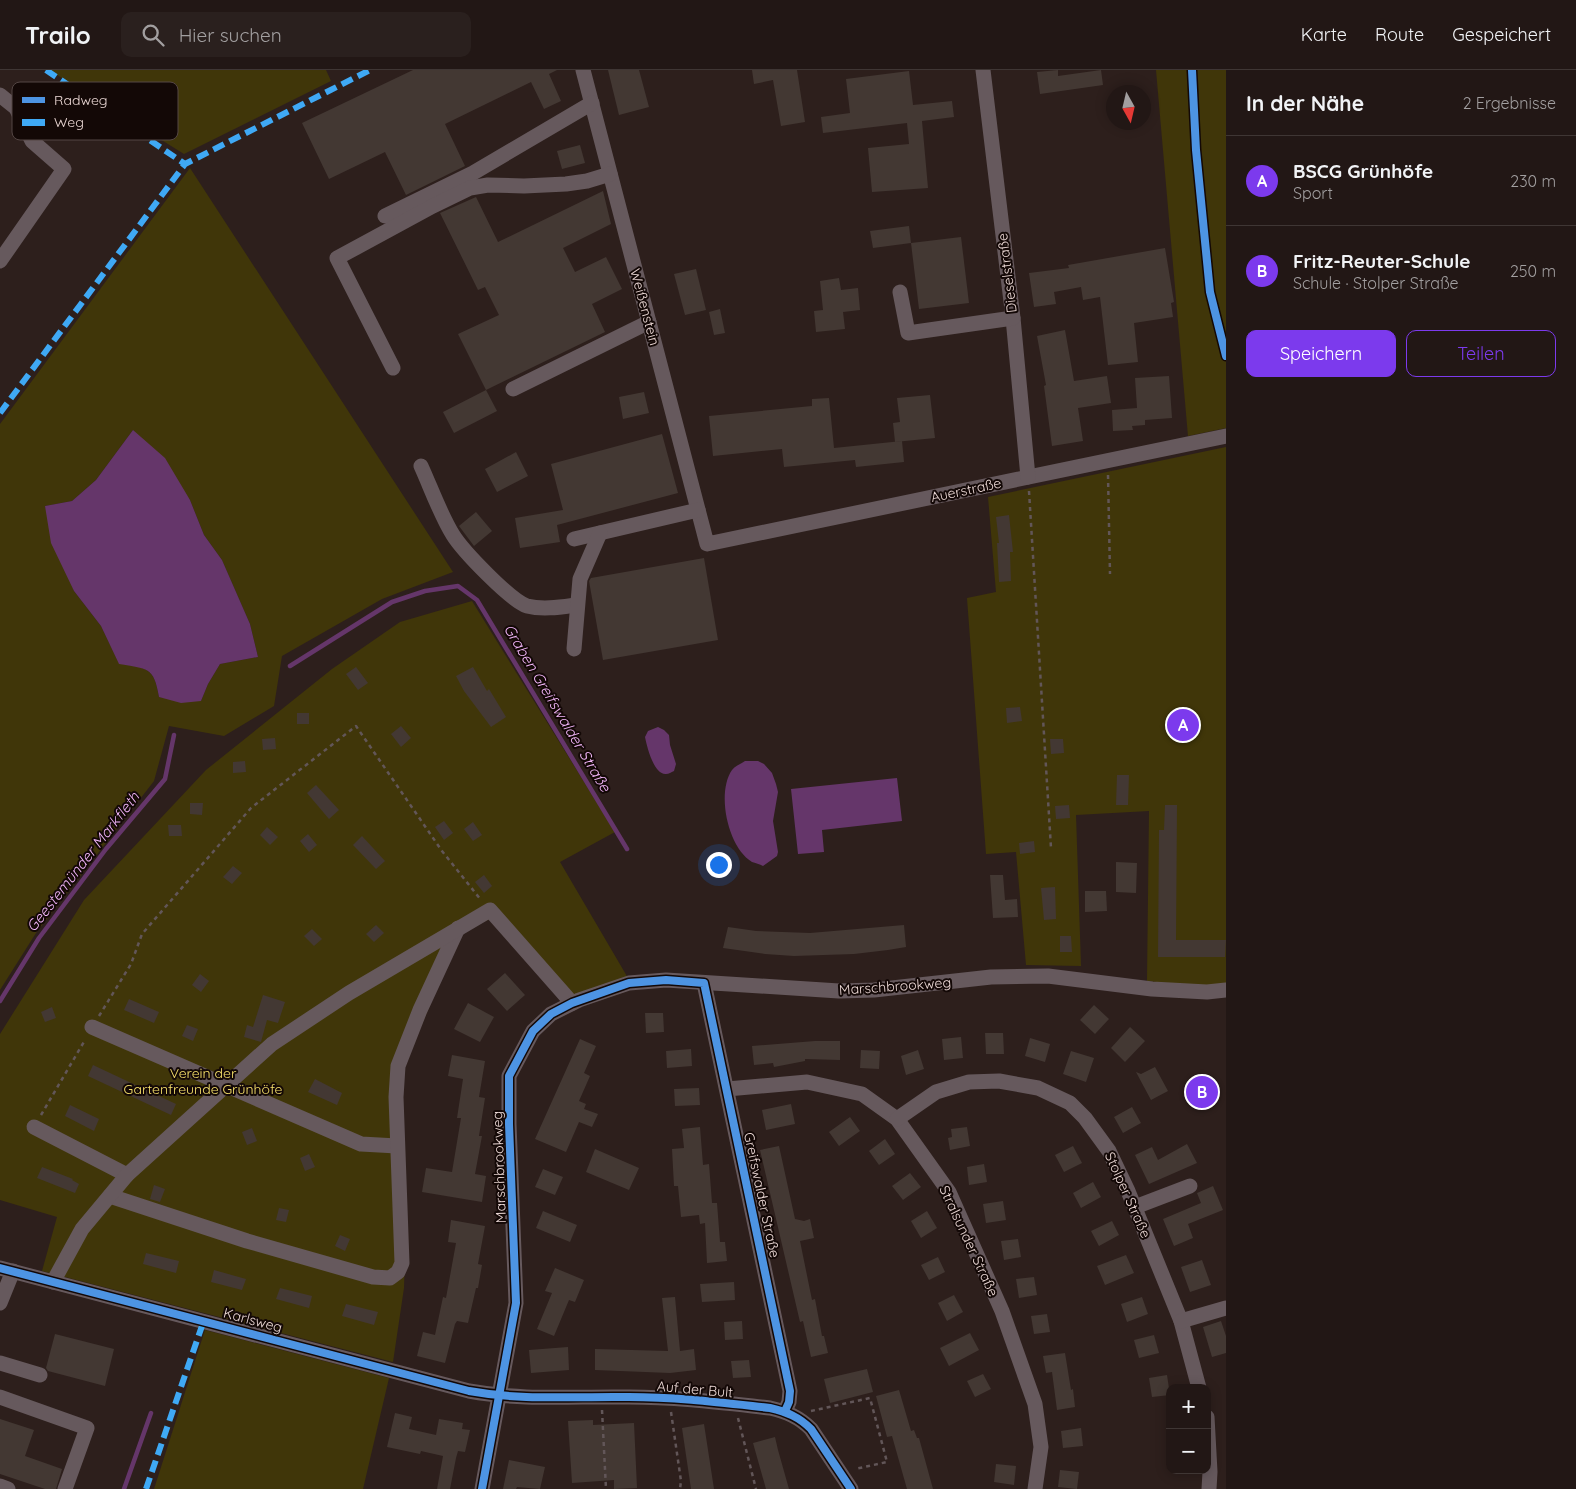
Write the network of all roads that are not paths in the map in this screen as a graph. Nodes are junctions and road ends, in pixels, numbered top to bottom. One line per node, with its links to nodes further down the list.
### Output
1 (583, 70): 4 (street, Weißenstein)
2 (983, 70): 11 (street, Dieselstraße)
3 (0, 95): 5 (street)
4 (592, 103): 7 (street, Weißenstein); 8 (street)
5 (12, 105)
6 (32, 140): 9 (street)
7 (610, 174): 12 (street, Weißenstein); 13 (street)
8 (385, 216)
9 (0, 261)
10 (900, 292): 11 (street)
11 (1013, 318): 17 (street, Dieselstraße)
12 (648, 322): 14 (street); 18 (street, Weißenstein)
13 (393, 368)
14 (513, 389)
15 (1226, 436): 17 (street, Auerstraße)
16 (421, 466): 22 (street)
17 (1028, 477): 21 (street, Auerstraße)
18 (698, 510): 19 (street); 21 (street, Weißenstein)
19 (600, 533): 20 (street); 22 (street)
20 (574, 539)
21 (707, 544)
22 (576, 605): 23 (street)
23 (574, 649)
24 (458, 928): 27 (street); 29 (street); 33 (street)
25 (704, 982): 26 (street, Marschbrookweg); 27 (street, Marschbrookweg); 30 (street, Greifswalder Straße)
26 (1226, 990)
27 (572, 1003): 46 (street, Marschbrookweg)
28 (92, 1027): 29 (street)
29 (226, 1085): 33 (street); 34 (street)
30 (727, 1089): 31 (street, Stralsunder Straße); 48 (street, Greifswalder Straße)
31 (897, 1119): 37 (street, Stolper Straße); 55 (street, Stralsunder Straße)
32 (34, 1127): 34 (street)
33 (397, 1146): 36 (street)
34 (127, 1174): 36 (street)
35 (1190, 1186): 37 (street)
36 (110, 1196): 39 (street)
37 (1135, 1207): 42 (street, Stolper Straße)
38 (7, 1269): 39 (street, Karlsweg); 40 (street)
39 (53, 1282): 46 (street, Karlsweg)
40 (0, 1303)
41 (1226, 1308): 42 (street)
42 (1181, 1321): 45 (street, Stolper Straße)
43 (0, 1363): 44 (street)
44 (40, 1375)
45 (1198, 1384)
46 (499, 1396): 48 (street, Auf der Bult); 53 (street, Marschbrookweg)
47 (0, 1397): 52 (street)
48 (789, 1413): 54 (street)
49 (1208, 1429): 56 (street)
50 (0, 1486): 51 (street)
51 (8, 1489)
52 (65, 1489)
53 (482, 1489)
54 (851, 1489)
55 (1035, 1489)
56 (1209, 1489)

